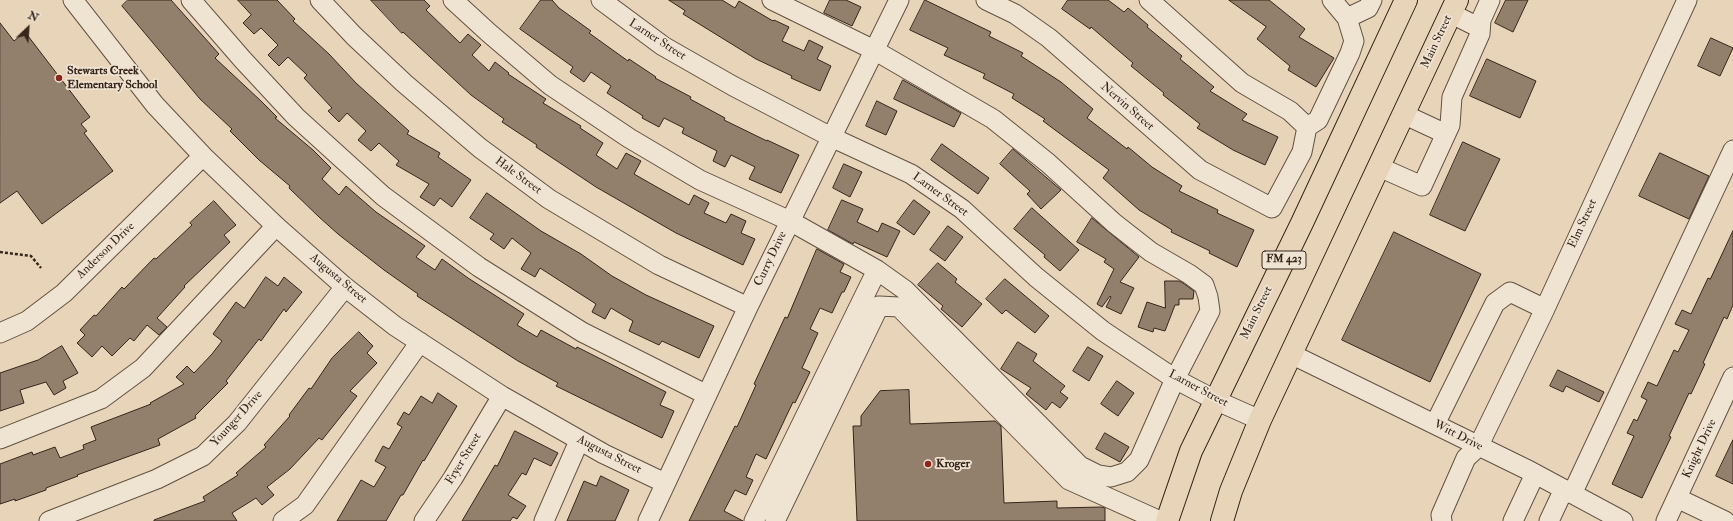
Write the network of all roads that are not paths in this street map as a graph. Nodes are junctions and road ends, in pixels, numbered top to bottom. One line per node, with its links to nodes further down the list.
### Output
1 (73, 0): 24 (street, Augusta Street)
2 (191, 0): 37 (street)
3 (320, 0): 30 (street, Hale Street)
4 (453, 0): 26 (street)
5 (600, 0): 22 (street, Larner Street)
6 (772, 0): 18 (street)
7 (899, 0): 18 (street, Curry Drive)
8 (986, 0): 20 (street, Nervin Street)
9 (1150, 0): 20 (street)
10 (1332, 0): 16 (street)
11 (1372, 0): 16 (street)
12 (1406, 0): 39 (main road, Main Street / FM 423)
13 (1490, 0): 17 (street)
14 (1687, 0): 31 (street, Elm Street)
15 (1454, 7): 17 (street); 19 (main road, Main Street)
16 (1347, 18): 20 (street)
17 (1480, 28): 21 (street)
18 (874, 50): 22 (street, Curry Drive); 36 (street)
19 (1403, 114): 21 (street); 25 (main road, Main Street)
20 (1307, 127)
21 (1446, 134): 25 (street)
22 (831, 137): 26 (street, Curry Drive); 36 (street, Larner Street)
23 (1733, 150): 48 (street)
24 (202, 156): 27 (street, Augusta Street); 32 (street, Anderson Drive)
25 (1379, 167): 34 (main road, Main Street)
26 (790, 221): 28 (street); 30 (street, Curry Drive)
27 (276, 226): 29 (street, Augusta Street); 43 (street)
28 (877, 270): 36 (street); 55 (street)
29 (345, 287): 33 (street, Augusta Street); 50 (street, Younger Drive)
30 (748, 307): 37 (street, Curry Drive)
31 (1545, 309): 42 (street); 45 (street, Elm Street)
32 (0, 333)
33 (420, 342): 38 (street, Augusta Street); 51 (street)
34 (1291, 354): 41 (main road, Main Street); 42 (street, Witt Drive)
35 (1733, 377): 40 (street, Knight Drive)
36 (1175, 378): 39 (street, Larner Street)
37 (707, 395): 47 (street, Curry Drive)
38 (502, 396): 44 (street, Augusta Street); 52 (street, Fryer Street)
39 (1215, 400): 41 (street, Larner Street); 58 (main road, Main Street / FM 423)
40 (1726, 413): 49 (street, Knight Drive)
41 (1260, 420): 59 (main road, Main Street)
42 (1435, 424): 45 (street, Witt Drive)
43 (0, 439)
44 (579, 441): 47 (street, Augusta Street); 53 (street)
45 (1478, 447): 46 (street, Witt Drive); 60 (street, Elm Street)
46 (1535, 474): 48 (street, Witt Drive); 61 (street)
47 (665, 483): 54 (street, Curry Drive)
48 (1568, 491): 62 (street); 63 (street, Witt Drive)
49 (1677, 498): 64 (street, Knight Drive); 65 (street)
50 (48, 521)
51 (282, 521)
52 (424, 521)
53 (544, 521)
54 (648, 521)
55 (754, 521)
56 (775, 521): 57 (street)
57 (1160, 521)
58 (1167, 521)
59 (1222, 521)
60 (1442, 521)
61 (1513, 521)
62 (1549, 521)
63 (1623, 521)
64 (1666, 521)
65 (1725, 521)

